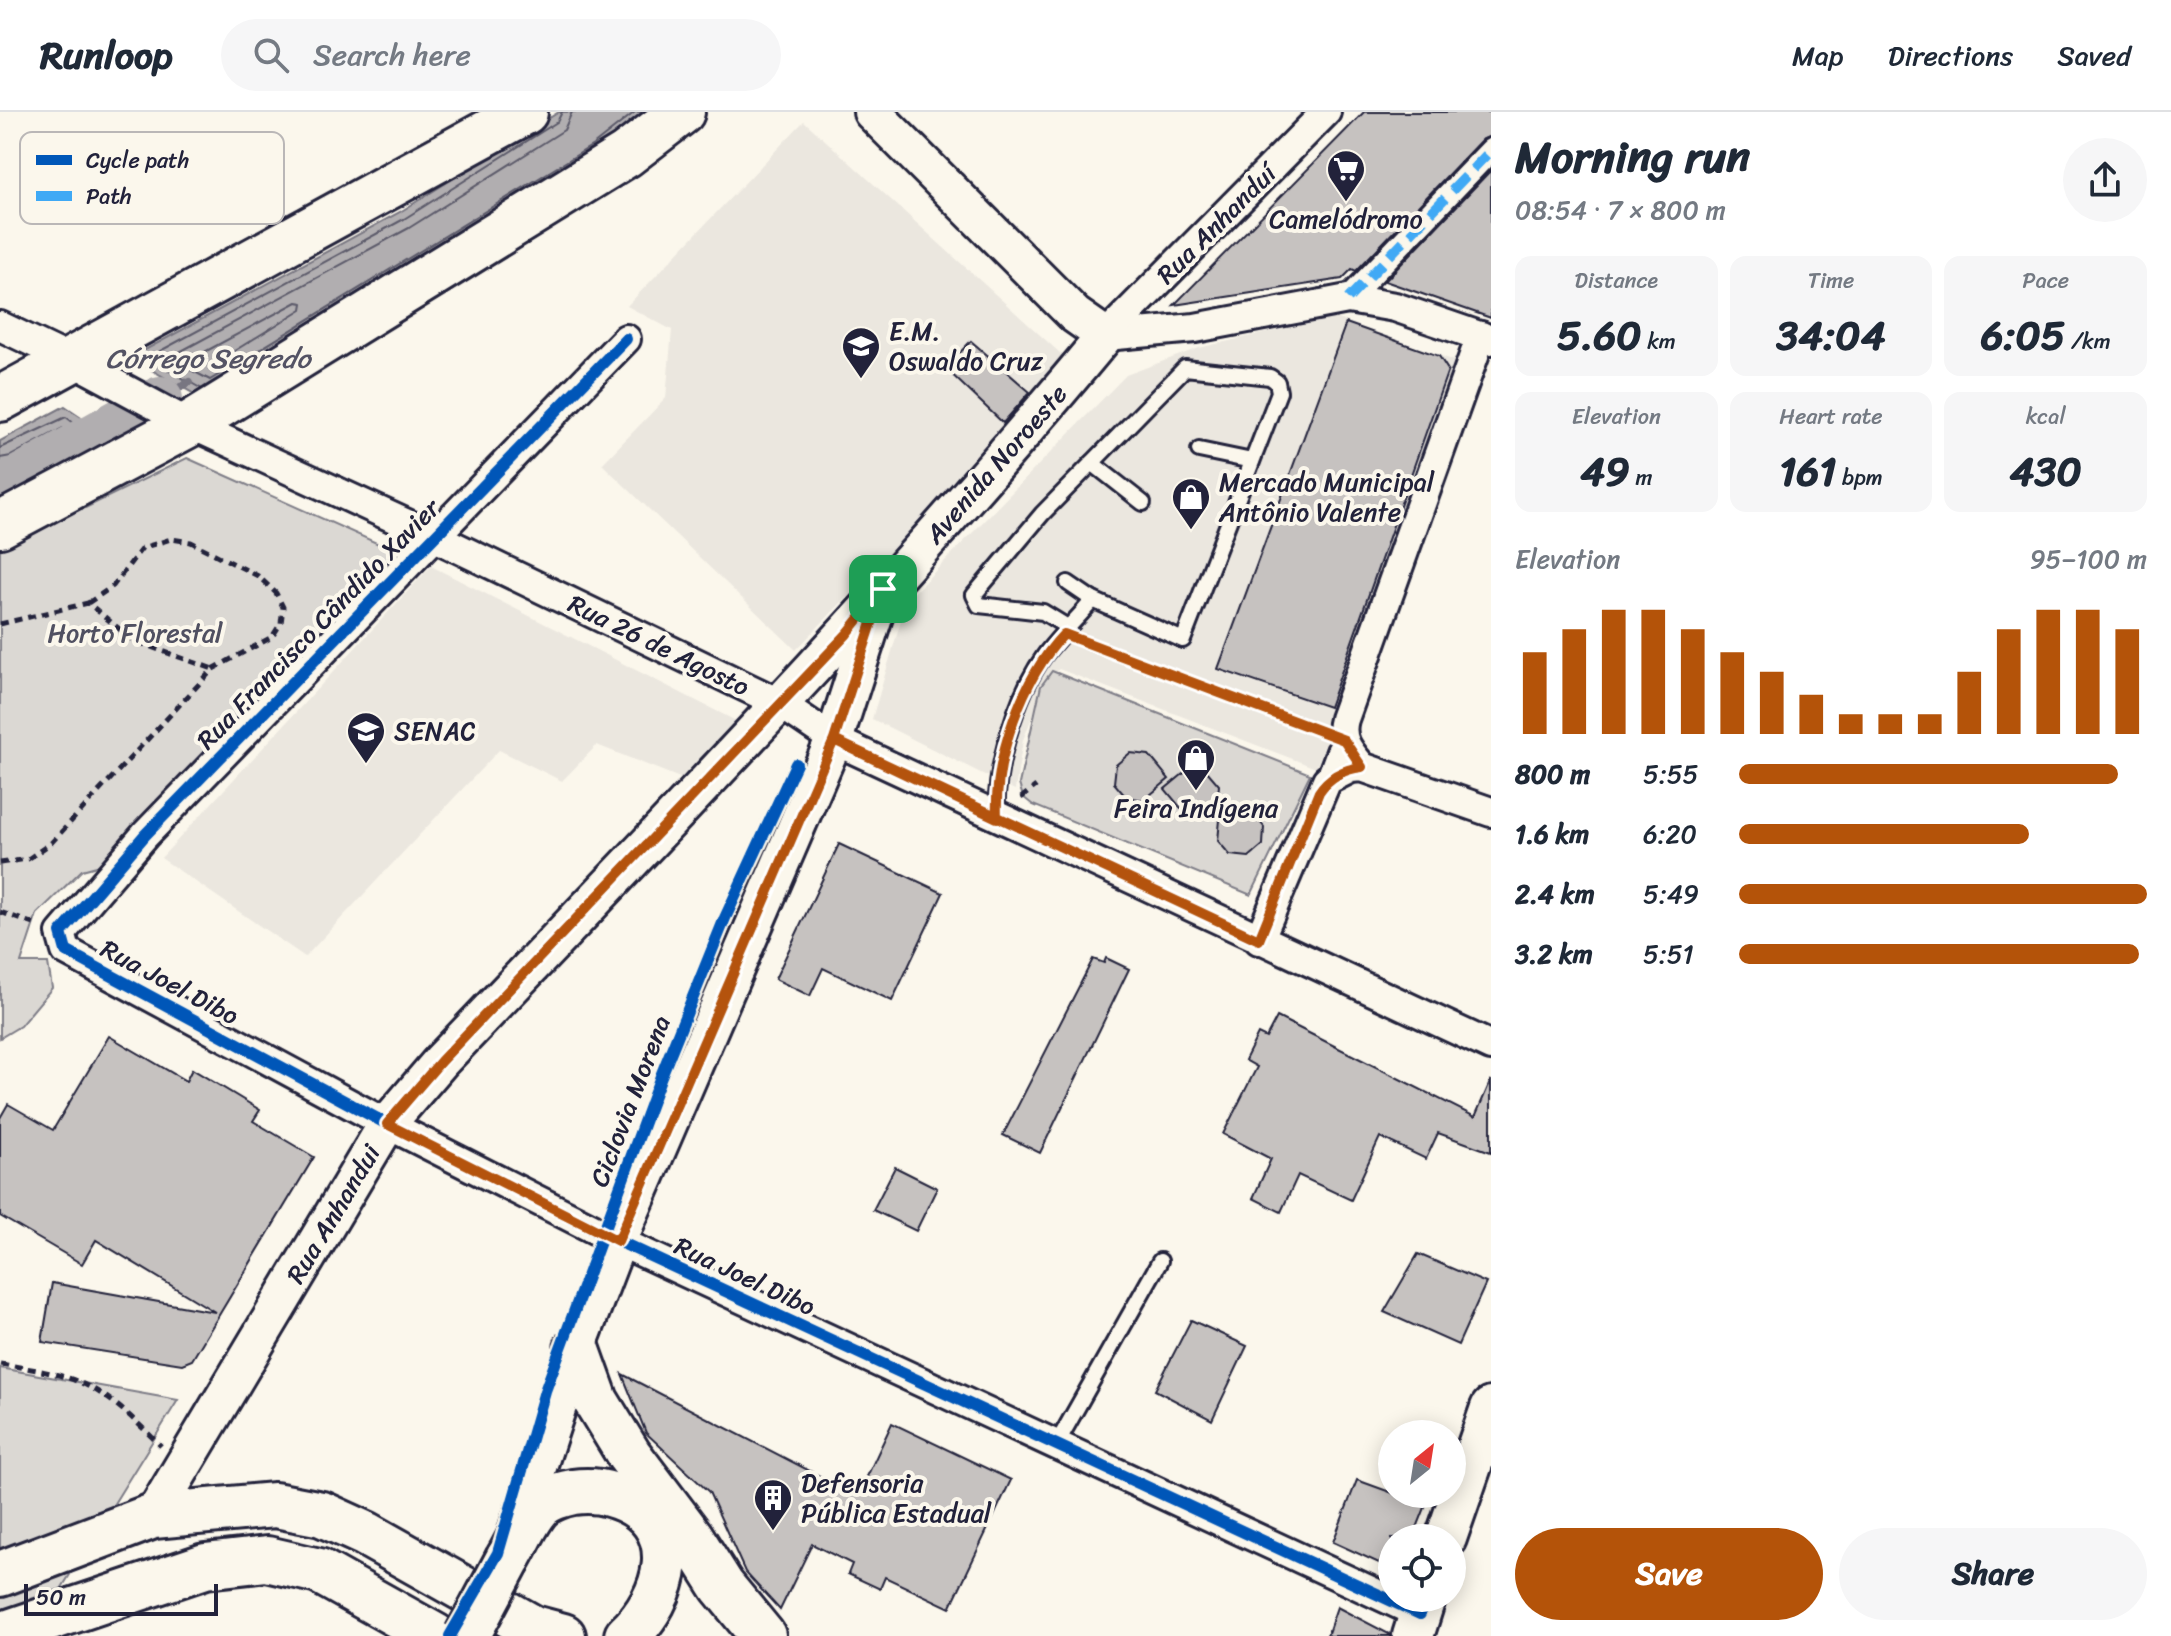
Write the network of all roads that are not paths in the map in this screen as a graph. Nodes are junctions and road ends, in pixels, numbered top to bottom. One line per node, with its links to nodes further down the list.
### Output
1 (682, 112): 13 (main road)
2 (872, 112): 8 (street)
3 (1326, 112): 8 (street, Rua Anhanduí)
4 (520, 113): 11 (main road)
5 (1491, 150): 6 (street)
6 (1348, 299): 8 (street); 9 (street)
7 (0, 326): 11 (street, Rua 26 de Agosto)
8 (1105, 336): 21 (street, Avenida Noroeste)
9 (1486, 338): 26 (street)
10 (626, 339): 19 (street, Rua Francisco Cândido Xavier)
11 (88, 369): 12 (main road); 13 (street, Rua 26 de Agosto)
12 (0, 399)
13 (182, 420): 18 (main road); 19 (street, Rua 26 de Agosto)
14 (1199, 450): 15 (lane)
15 (1252, 461): 16 (lane); 22 (lane)
16 (1092, 463): 17 (lane); 23 (lane)
17 (1143, 503)
18 (0, 525)
19 (433, 536): 24 (street, Rua 26 de Agosto); 32 (street, Rua Francisco Cândido Xavier)
20 (1068, 583): 22 (lane)
21 (883, 589): 24 (street, Avenida Noroeste); 25 (street, Avenida Noroeste)
22 (1093, 600): 23 (lane)
23 (1066, 631): 30 (lane)
24 (781, 704): 25 (street, Rua 26 de Agosto); 34 (street, Rua Anhandui)
25 (834, 740): 30 (street, Rua 26 de Agosto); 35 (street, Avenida Noroeste)
26 (1339, 744): 27 (street); 28 (lane)
27 (1362, 767): 28 (street); 29 (street)
28 (1319, 792): 31 (street)
29 (1491, 812)
30 (997, 818): 31 (street, Rua 26 de Agosto)
31 (1259, 940): 33 (street, Rua 26 de Agosto)
32 (64, 942): 34 (street, Rua Joel Dibo)
33 (1491, 1046)
34 (387, 1124): 35 (street, Rua Joel Dibo); 41 (street, Rua Anhandui)
35 (618, 1241): 37 (street, Avenida Noroeste); 39 (street, Rua Joel Dibo)
36 (1160, 1261): 39 (lane)
37 (577, 1348): 43 (street, Avenida Noroeste); 53 (main road)
38 (1491, 1408): 40 (main road)
39 (1056, 1445): 46 (street, Rua Joel Dibo)
40 (1482, 1464): 42 (main road)
41 (153, 1516): 44 (main road); 45 (main road, Rua Anhandui); 51 (main road)
42 (1453, 1524)
43 (508, 1559): 50 (main road, bridge); 52 (main road)
44 (0, 1574)
45 (107, 1599): 47 (main road); 48 (main road, Rua Anhandui); 49 (main road)
46 (1419, 1616)
47 (0, 1635)
48 (85, 1636)
49 (435, 1636)
50 (467, 1636)
51 (563, 1636)
52 (627, 1636)
53 (763, 1636)

